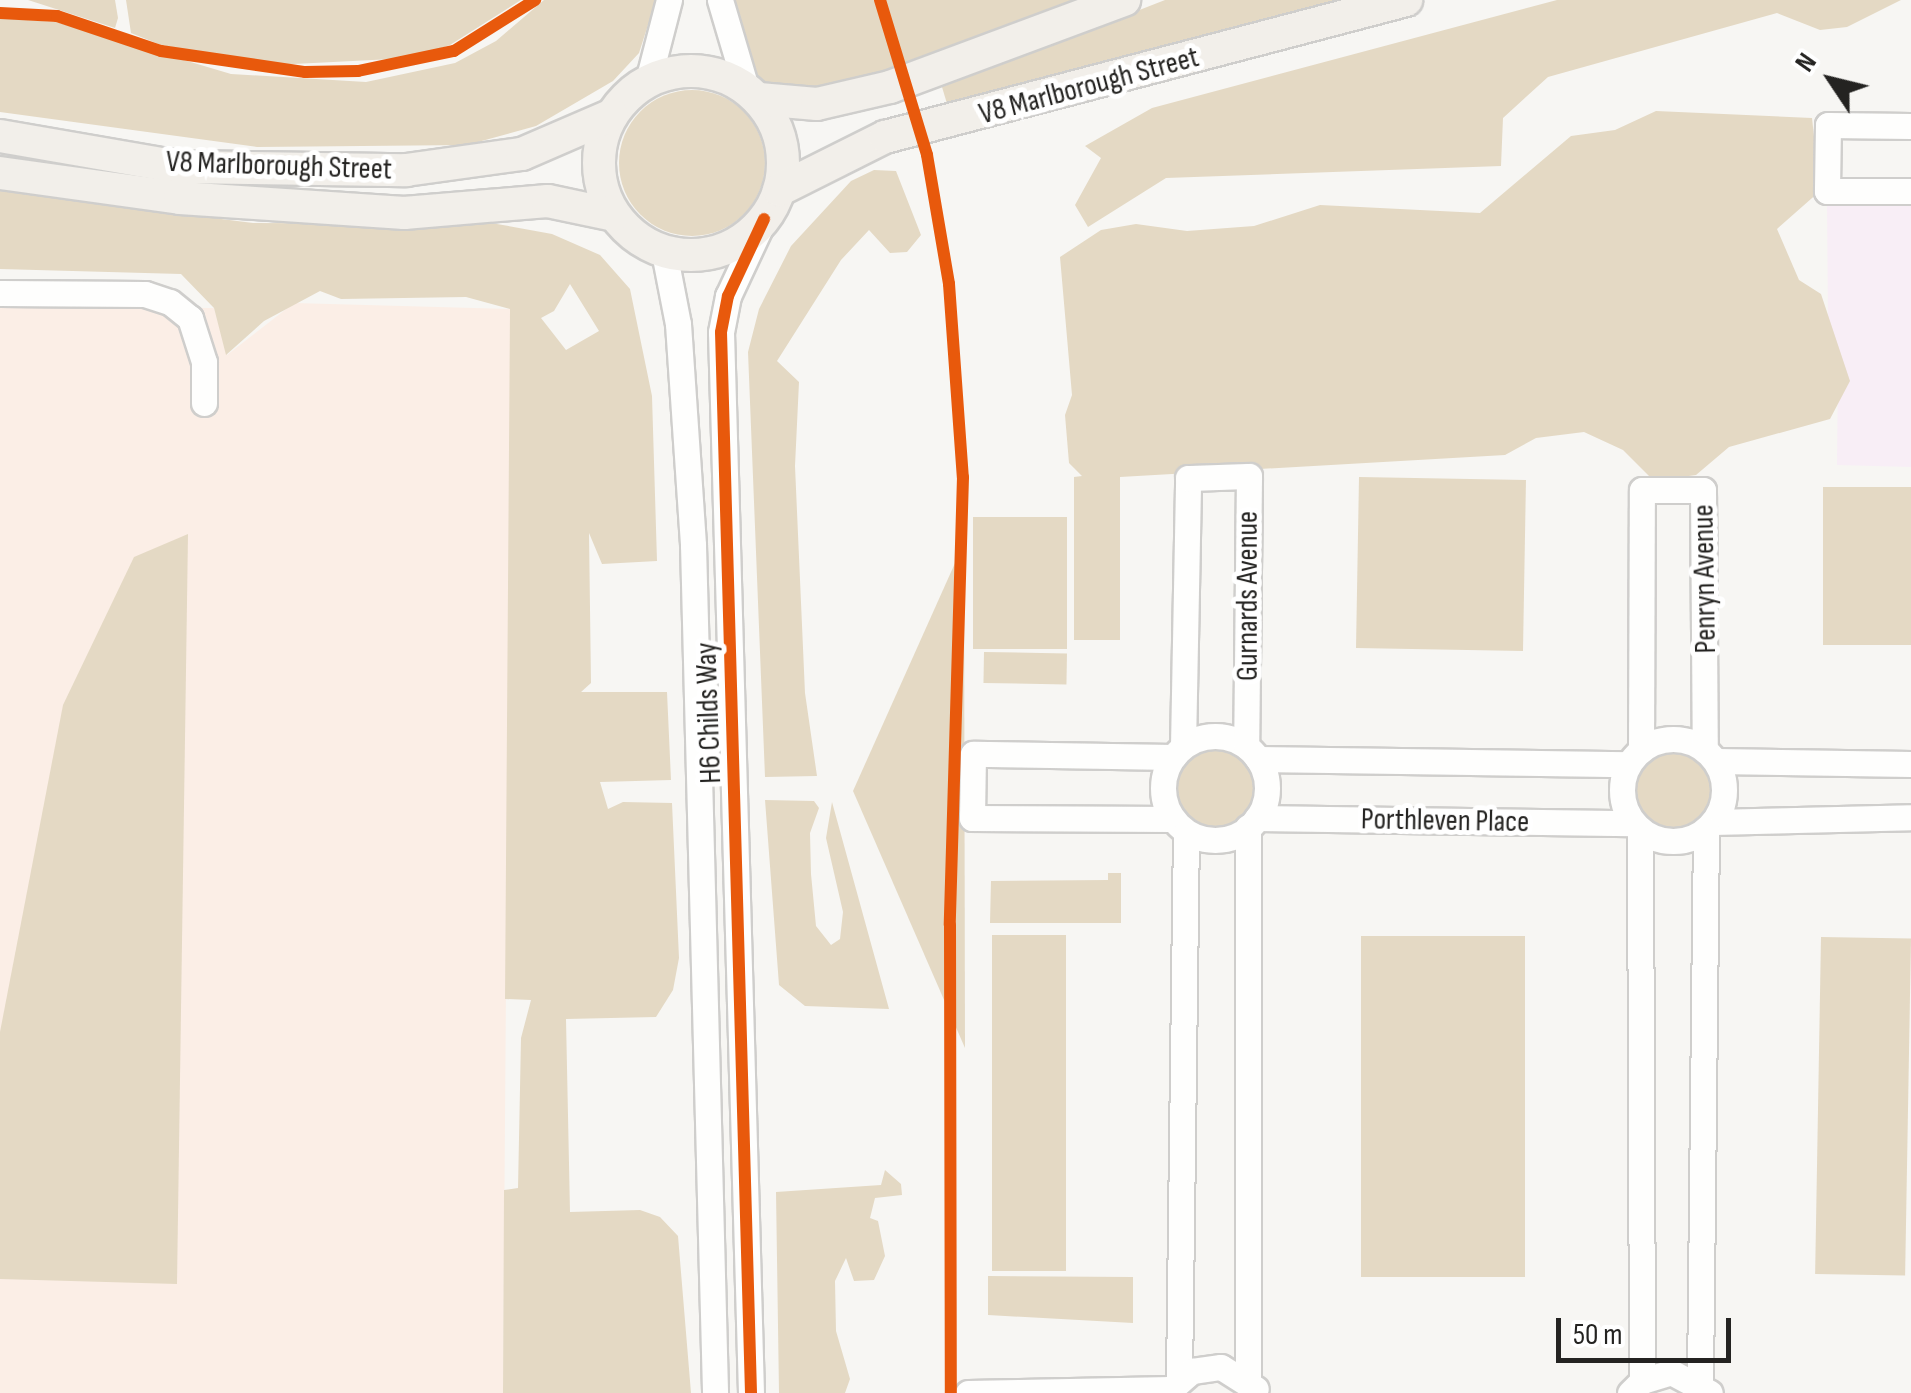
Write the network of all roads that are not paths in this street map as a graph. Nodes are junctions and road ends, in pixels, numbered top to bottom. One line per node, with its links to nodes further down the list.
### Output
1 (669, 0): 5 (street)
2 (720, 0): 6 (street)
3 (1124, 0): 6 (main road, V8 Marlborough Street)
4 (1406, 0): 12 (main road, V8 Marlborough Street)
5 (648, 81): 6 (main road); 7 (main road)
6 (752, 94): 12 (main road)
7 (612, 116): 9 (main road, V8 Marlborough Street); 13 (main road)
8 (1911, 126): 11 (street)
9 (0, 136)
10 (0, 173): 13 (main road, V8 Marlborough Street)
11 (1911, 191)
12 (772, 205): 14 (main road); 32 (street, H6 Childs Way)
13 (614, 215): 14 (main road)
14 (664, 252): 31 (street, H6 Childs Way)
15 (0, 293): 16 (street)
16 (204, 403)
17 (1178, 752): 18 (street); 18 (street, Gurnards Avenue); 24 (street); 24 (street)
18 (1252, 752): 20 (street, Porthleven Place); 23 (street)
19 (1711, 755): 20 (street); 20 (street, Penryn Avenue); 21 (street); 26 (street)
20 (1635, 757): 25 (street)
21 (1911, 764)
22 (1911, 818): 26 (street)
23 (1252, 823): 24 (street); 25 (street, Porthleven Place); 27 (street)
24 (1179, 825): 28 (street)
25 (1637, 826): 26 (street); 29 (street)
26 (1710, 826): 30 (street)
27 (1253, 1386): 28 (street)
28 (1173, 1387): 33 (street)
29 (1636, 1387): 30 (street)
30 (1705, 1388)
31 (715, 1393)
32 (751, 1393)
33 (968, 1393)

